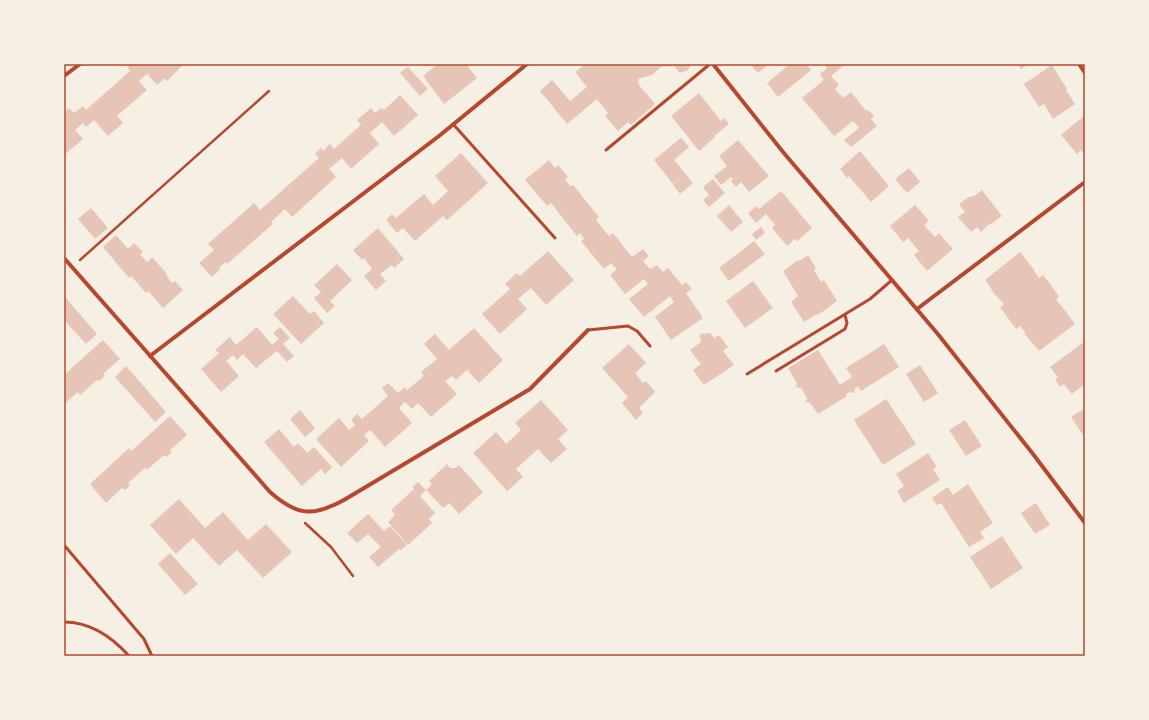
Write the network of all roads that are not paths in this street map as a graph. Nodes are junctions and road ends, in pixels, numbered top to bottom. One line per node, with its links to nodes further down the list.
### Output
1 (80, 64): 6 (street)
2 (527, 64): 7 (street)
3 (711, 64): 8 (lane); 12 (street)
4 (1080, 64): 5 (street)
5 (1085, 73)
6 (64, 76)
7 (453, 124): 10 (lane); 17 (street)
8 (606, 150)
9 (1085, 182): 13 (street)
10 (555, 238)
11 (64, 258): 17 (street)
12 (892, 280): 13 (street); 14 (lane)
13 (917, 309): 20 (street)
14 (845, 315): 18 (lane); 19 (lane)
15 (588, 330): 16 (lane); 17 (street)
16 (650, 346)
17 (150, 356)
18 (776, 371)
19 (747, 374)
20 (1085, 523)
21 (64, 545): 24 (lane)
22 (64, 622): 23 (lane)
23 (129, 656)
24 (152, 656)

